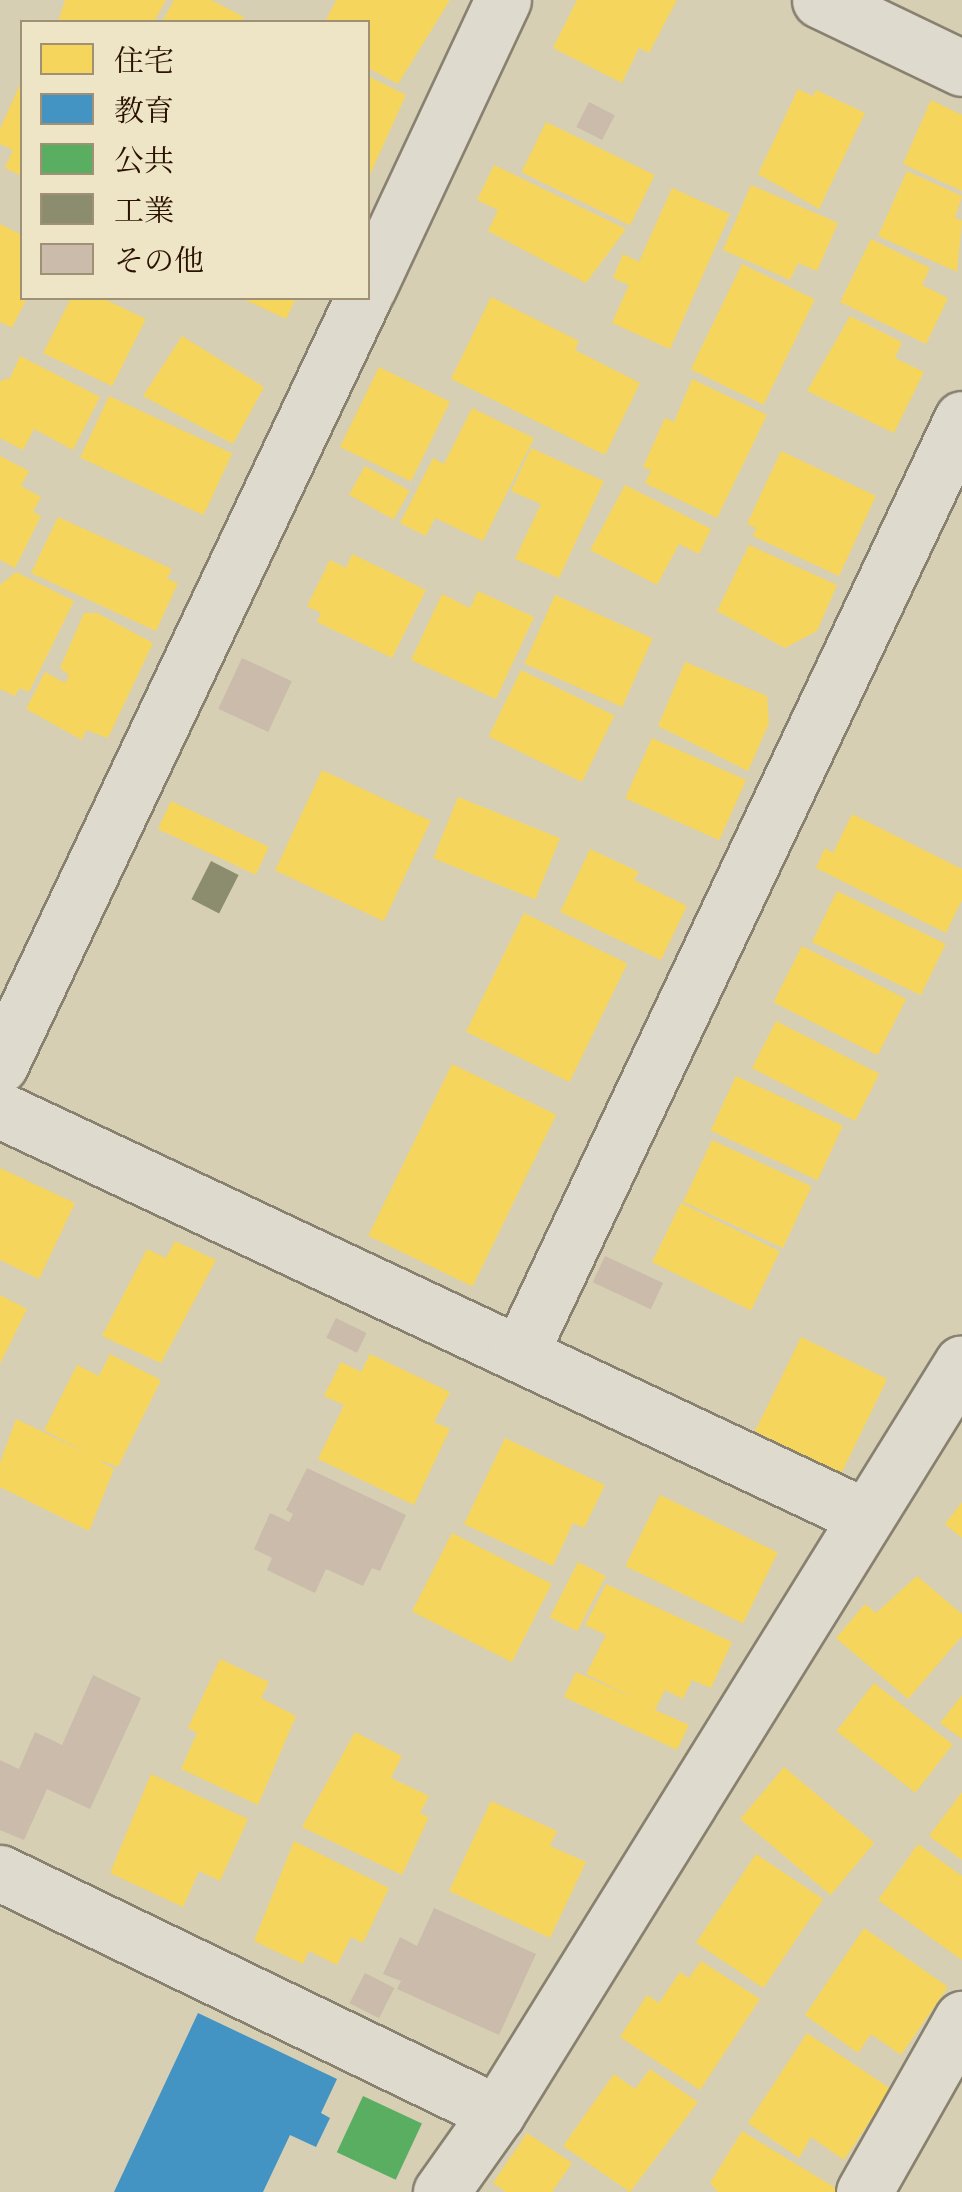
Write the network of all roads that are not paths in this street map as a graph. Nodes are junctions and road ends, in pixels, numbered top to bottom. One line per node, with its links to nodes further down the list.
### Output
1 (504, 0): 4 (street)
2 (820, 0): 3 (street)
3 (962, 68)
4 (370, 284)
5 (362, 300): 7 (street)
6 (962, 419): 9 (street)
7 (0, 1066)
8 (0, 1110): 9 (street)
9 (521, 1351): 11 (street)
10 (962, 1362): 11 (street)
11 (864, 1516): 14 (street)
12 (0, 1873): 14 (street)
13 (962, 2019): 16 (street)
14 (496, 2114): 15 (street)
15 (441, 2192)
16 (864, 2192)

